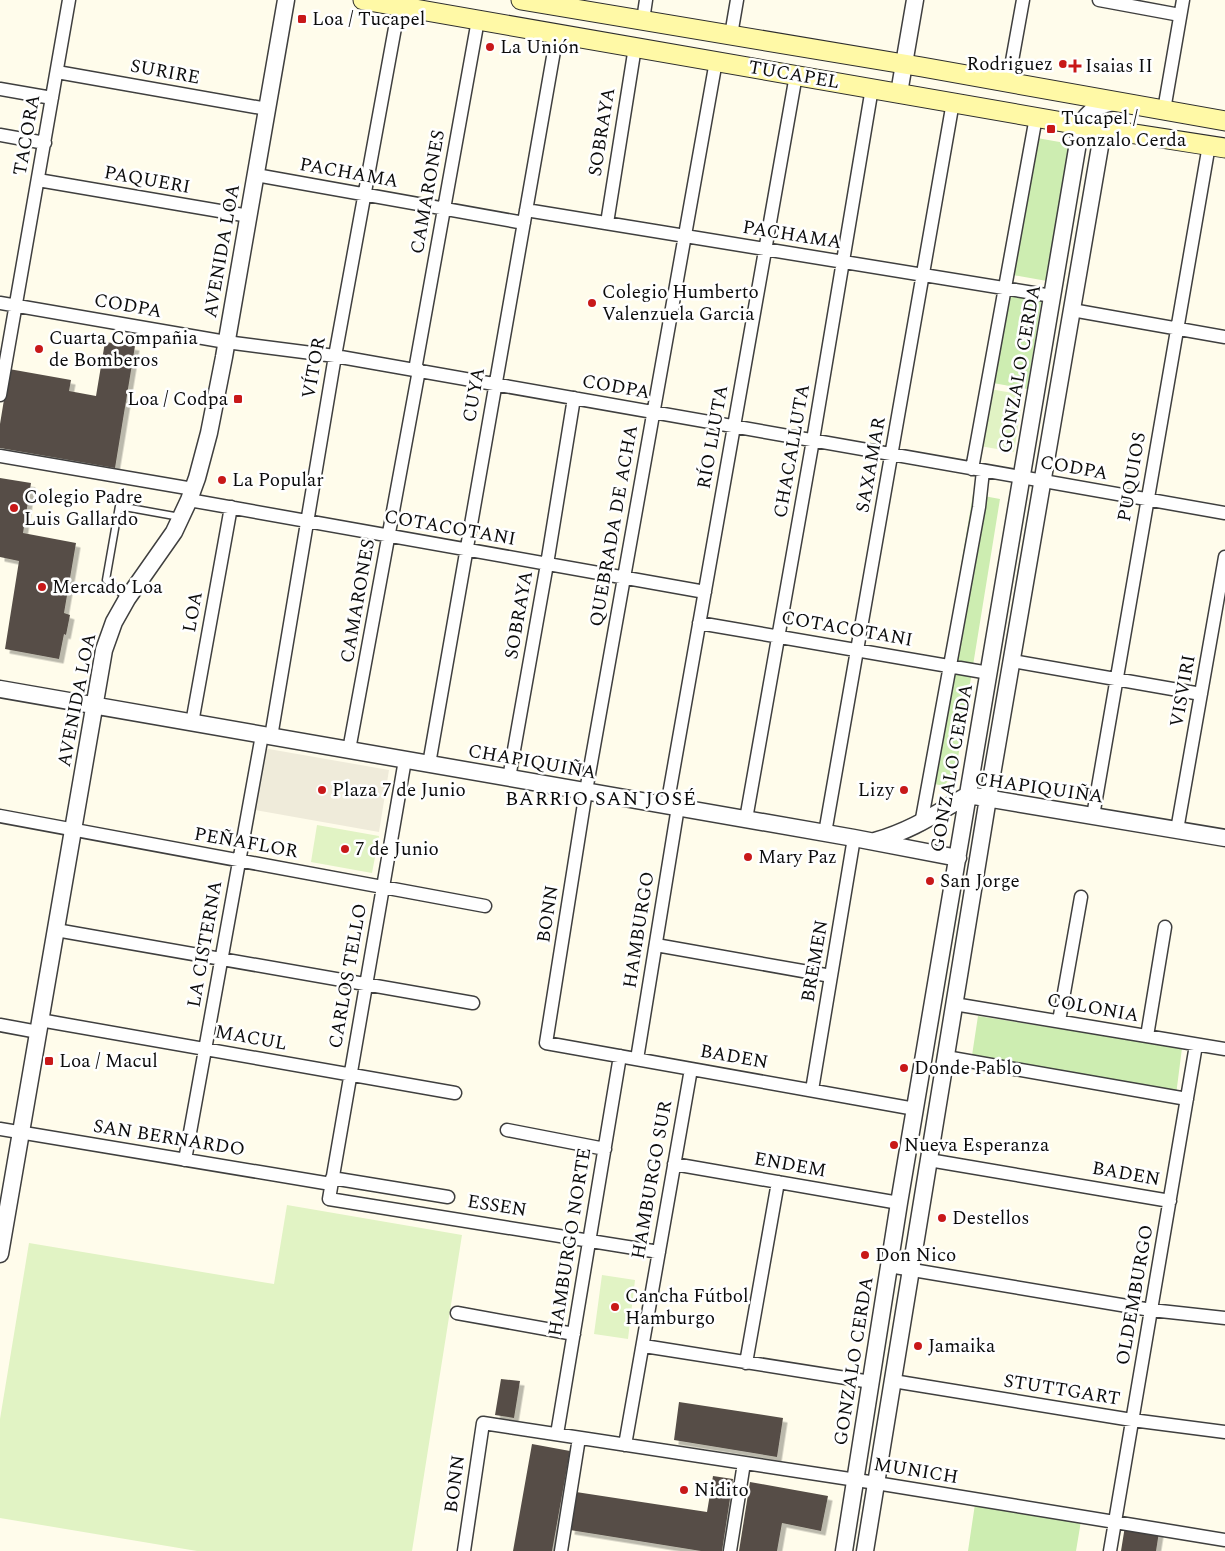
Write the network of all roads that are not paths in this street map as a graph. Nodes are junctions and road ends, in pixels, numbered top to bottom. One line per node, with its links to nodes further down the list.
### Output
1 (69, 0): 20 (street, TACORA)
2 (286, 0): 29 (street, AVENIDA LOA)
3 (364, 0): 11 (main road, TUCAPEL)
4 (646, 0): 14 (street)
5 (737, 0): 16 (street)
6 (915, 0): 19 (street)
7 (1023, 0): 22 (street)
8 (1099, 0): 12 (street)
9 (1183, 0): 12 (street)
10 (531, 1): 14 (main road, TUCAPEL)
11 (399, 6): 13 (main road, TUCAPEL); 40 (street, VÍTOR)
12 (1180, 15): 30 (street)
13 (478, 20): 15 (main road, TUCAPEL); 41 (street, CAMARONES)
14 (643, 20): 16 (main road, TUCAPEL)
15 (557, 34): 17 (main road, TUCAPEL); 43 (street, CUYA)
16 (731, 35): 19 (main road, TUCAPEL)
17 (635, 47): 18 (main road, TUCAPEL); 44 (street, SOBRAYA)
18 (716, 61): 21 (main road, TUCAPEL); 45 (street, QUEBRADA DE ACHA)
19 (904, 64): 22 (main road, TUCAPEL); 25 (street)
20 (57, 72): 26 (street, TACORA); 29 (street, SURIRE)
21 (796, 75): 23 (main road, TUCAPEL); 46 (street, RÍO LLUTA)
22 (1008, 83): 28 (main road, TUCAPEL)
23 (872, 88): 25 (main road, TUCAPEL); 47 (street, CHACALLUTA)
24 (0, 89): 26 (street)
25 (899, 93): 27 (main road, TUCAPEL)
26 (52, 98): 36 (street, TACORA)
27 (953, 102): 31 (main road, TUCAPEL); 48 (street, SAXAMAR)
28 (1115, 102): 30 (main road, TUCAPEL); 33 (street)
29 (267, 109): 38 (street, AVENIDA LOA)
30 (1164, 110): 32 (main road, TUCAPEL)
31 (1036, 117): 33 (main road, TUCAPEL); 49 (street, GONZALO CERDA)
32 (1225, 121)
33 (1081, 125): 34 (main road, TUCAPEL); 50 (street, GONZALO CERDA)
34 (1103, 129): 37 (main road, TUCAPEL); 53 (street)
35 (0, 135): 36 (street)
36 (44, 143): 39 (street, TACORA)
37 (1217, 147): 54 (street, PUQUIOS)
38 (256, 175): 40 (street, PACHAMA); 42 (street, AVENIDA LOA)
39 (38, 180): 42 (street, PAQUERI); 52 (street, TACORA)
40 (365, 194): 41 (street, PACHAMA); 57 (street, VÍTOR)
41 (444, 209): 43 (street, PACHAMA); 58 (street, CAMARONES)
42 (249, 216): 56 (street, AVENIDA LOA)
43 (525, 216): 44 (street, PACHAMA); 59 (street, CUYA)
44 (606, 224): 45 (street, PACHAMA)
45 (685, 236): 46 (street, PACHAMA); 62 (street, QUEBRADA DE ACHA)
46 (765, 250): 47 (street, PACHAMA); 63 (street, RÍO LLUTA)
47 (843, 262): 48 (street, PACHAMA); 64 (street, CHACALLUTA)
48 (923, 275): 49 (street, PACHAMA); 65 (street, SAXAMAR)
49 (1006, 289): 50 (street, PACHAMA); 67 (street, GONZALO CERDA)
50 (1052, 296): 68 (street, GONZALO CERDA)
51 (0, 303): 52 (street, CODPA)
52 (14, 306): 56 (street, CODPA); 60 (street, TACORA)
53 (1072, 310): 54 (street); 69 (street)
54 (1177, 329): 55 (street); 71 (street, PUQUIOS)
55 (1225, 337)
56 (226, 342): 57 (street, CODPA); 70 (street, AVENIDA LOA)
57 (335, 356): 58 (street, CODPA); 75 (street, VÍTOR)
58 (417, 370): 59 (street, CODPA); 76 (street, CAMARONES)
59 (495, 384): 61 (street, CODPA); 77 (street, CUYA)
60 (0, 394)
61 (574, 398): 62 (street, CODPA); 79 (street, SOBRAYA)
62 (654, 412): 63 (street, CODPA); 80 (street, QUEBRADA DE ACHA)
63 (734, 426): 64 (street, CODPA); 81 (street, RÍO LLUTA)
64 (813, 440): 65 (street, CODPA); 84 (street, CHACALLUTA)
65 (892, 454): 67 (street, CODPA); 85 (street, SAXAMAR)
66 (0, 456): 70 (street, COTACOTANI)
67 (978, 470): 68 (street, CODPA); 87 (street, GONZALO CERDA)
68 (1022, 477): 69 (street, CODPA); 88 (street, GONZALO CERDA)
69 (1043, 481): 71 (street, CODPA); 86 (street)
70 (191, 494): 72 (street, COTACOTANI); 74 (street, AVENIDA LOA)
71 (1148, 500): 73 (street, CODPA); 89 (street, PUQUIOS)
72 (231, 508): 75 (street, COTACOTANI); 93 (street, LOA)
73 (1225, 514)
74 (182, 517): 82 (street, AVENIDA LOA); 82 (lane)
75 (307, 521): 76 (street, COTACOTANI); 94 (street, VÍTOR)
76 (389, 536): 77 (street, COTACOTANI); 95 (street, CAMARONES)
77 (466, 550): 79 (street, COTACOTANI); 97 (street, CUYA)
78 (1225, 557): 91 (street, VISVIRI)
79 (548, 564): 80 (street, COTACOTANI); 98 (street, SOBRAYA)
80 (624, 578): 81 (street, COTACOTANI); 99 (street, QUEBRADA DE ACHA)
81 (705, 592): 83 (street, RÍO LLUTA)
82 (127, 599): 92 (street, AVENIDA LOA)
83 (699, 623): 84 (street, COTACOTANI); 102 (street, RÍO LLUTA)
84 (779, 637): 85 (street, COTACOTANI); 105 (street, CHACALLUTA)
85 (857, 650): 87 (street, COTACOTANI); 109 (street, SAXAMAR)
86 (1012, 661): 89 (street); 101 (street)
87 (950, 666): 88 (street, COTACOTANI); 106 (street, GONZALO CERDA)
88 (989, 672): 100 (street, GONZALO CERDA)
89 (1116, 680): 91 (street); 104 (street, PUQUIOS)
90 (0, 689): 92 (street, CHAPIQUIÑA)
91 (1201, 694): 108 (street, VISVIRI)
92 (94, 706): 93 (street, CHAPIQUIÑA); 107 (street, AVENIDA LOA)
93 (192, 723): 94 (street, CHAPIQUIÑA)
94 (266, 736): 95 (street, CHAPIQUIÑA); 114 (street, LA CISTERNA)
95 (350, 750): 96 (street, CHAPIQUIÑA)
96 (405, 760): 97 (street, CHAPIQUIÑA); 115 (street, CARLOS TELLO)
97 (429, 764): 98 (street, CHAPIQUIÑA)
98 (509, 778): 99 (street, CHAPIQUIÑA)
99 (586, 791): 102 (street, CHAPIQUIÑA); 130 (street, BONN)
100 (968, 795): 101 (street, CHAPIQUIÑA); 106 (street, CHAPIQUIÑA); 113 (street, GONZALO CERDA)
101 (988, 798): 104 (street, CHAPIQUIÑA); 125 (street)
102 (672, 806): 105 (street, CHAPIQUIÑA); 120 (street, HAMBURGO)
103 (0, 816): 107 (street, PEÑAFLOR)
104 (1092, 816): 108 (street, CHAPIQUIÑA)
105 (746, 819): 109 (street, CHAPIQUIÑA)
106 (921, 824): 112 (street, CHAPIQUIÑA)
107 (73, 830): 114 (street, PEÑAFLOR); 119 (street, AVENIDA LOA)
108 (1177, 830): 111 (street, CHAPIQUIÑA)
109 (825, 833): 110 (street, CHAPIQUIÑA)
110 (854, 838): 112 (street, CHAPIQUIÑA); 122 (street, BREMEN)
111 (1225, 838)
112 (873, 842): 113 (street)
113 (958, 858): 142 (street, GONZALO CERDA)
114 (239, 860): 115 (street, PEÑAFLOR); 121 (street, LA CISTERNA)
115 (383, 887): 117 (street, PEÑAFLOR); 123 (street, CARLOS TELLO)
116 (1081, 897): 126 (street)
117 (485, 906)
118 (1165, 927): 129 (street)
119 (56, 930): 121 (street); 128 (street, AVENIDA LOA)
120 (656, 945): 122 (street); 136 (street, HAMBURGO)
121 (221, 959): 123 (street); 132 (street, LA CISTERNA)
122 (831, 976): 139 (street, BREMEN)
123 (366, 984): 124 (street); 138 (street, CARLOS TELLO)
124 (473, 1003)
125 (954, 1004): 126 (street, COLONIA); 135 (street)
126 (1060, 1022): 129 (street, COLONIA)
127 (0, 1025): 128 (street, MACUL)
128 (39, 1026): 132 (street, MACUL); 145 (street, AVENIDA LOA)
129 (1147, 1036): 131 (street, COLONIA)
130 (546, 1043): 134 (street, BADEN)
131 (1196, 1044): 133 (street, COLONIA); 141 (street, OLDEMBURGO)
132 (205, 1049): 138 (street, MACUL); 147 (street, LA CISTERNA)
133 (1225, 1050)
134 (620, 1056): 136 (street, BADEN); 146 (street, HAMBURGO NORTE)
135 (946, 1057): 141 (street); 148 (street)
136 (637, 1059): 137 (street, BADEN)
137 (691, 1069): 139 (street, BADEN); 149 (street, HAMBURGO SUR)
138 (350, 1075): 140 (street, MACUL); 150 (street, CARLOS TELLO)
139 (812, 1090): 142 (street, BADEN)
140 (455, 1093)
141 (1187, 1098): 154 (street, OLDEMBURGO)
142 (915, 1109): 155 (street, GONZALO CERDA)
143 (0, 1129): 145 (street, SAN BERNARDO)
144 (507, 1130): 146 (street)
145 (21, 1132): 147 (street, SAN BERNARDO); 157 (street, AVENIDA LOA)
146 (605, 1148): 156 (street, HAMBURGO NORTE)
147 (185, 1160): 150 (street, SAN BERNARDO)
148 (929, 1160): 154 (street, BADEN); 160 (street)
149 (674, 1164): 151 (street, ENDEM); 158 (street, HAMBURGO SUR)
150 (332, 1181): 152 (street, SAN BERNARDO); 153 (street, CARLOS TELLO)
151 (778, 1182): 155 (street, ENDEM); 166 (street)
152 (448, 1197)
153 (329, 1199): 156 (street, ESSEN)
154 (1170, 1201): 161 (street, OLDEMBURGO)
155 (899, 1203): 159 (street, GONZALO CERDA)
156 (589, 1240): 158 (street, ESSEN); 164 (street, HAMBURGO NORTE)
157 (1, 1244)
158 (659, 1252): 165 (street, HAMBURGO SUR)
159 (888, 1266): 160 (street); 168 (street, GONZALO CERDA)
160 (911, 1270): 161 (street); 167 (street)
161 (1151, 1310): 163 (street); 169 (street, OLDEMBURGO)
162 (457, 1313): 164 (street)
163 (1225, 1318)
164 (574, 1334): 172 (street, HAMBURGO NORTE)
165 (644, 1346): 166 (street); 174 (street, HAMBURGO SUR)
166 (746, 1362): 168 (street)
167 (893, 1381): 169 (street, STUTTGART); 177 (street)
168 (871, 1382): 176 (street, GONZALO CERDA)
169 (1132, 1420): 171 (street, STUTTGART); 178 (street, OLDEMBURGO)
170 (483, 1423): 172 (street, MUNICH); 180 (street, BONN)
171 (1225, 1432)
172 (557, 1434): 173 (street, MUNICH)
173 (579, 1438): 174 (street, MUNICH); 181 (street)
174 (625, 1445): 175 (street, MUNICH)
175 (744, 1463): 176 (street, MUNICH); 182 (street)
176 (856, 1480): 177 (street, MUNICH); 183 (street, GONZALO CERDA)
177 (876, 1483): 178 (street, MUNICH); 184 (street)
178 (1115, 1522): 179 (street, MUNICH); 185 (street, OLDEMBURGO)
179 (1225, 1540)
180 (464, 1551)
181 (561, 1551)
182 (730, 1551)
183 (844, 1551)
184 (865, 1551)
185 (1110, 1551)

